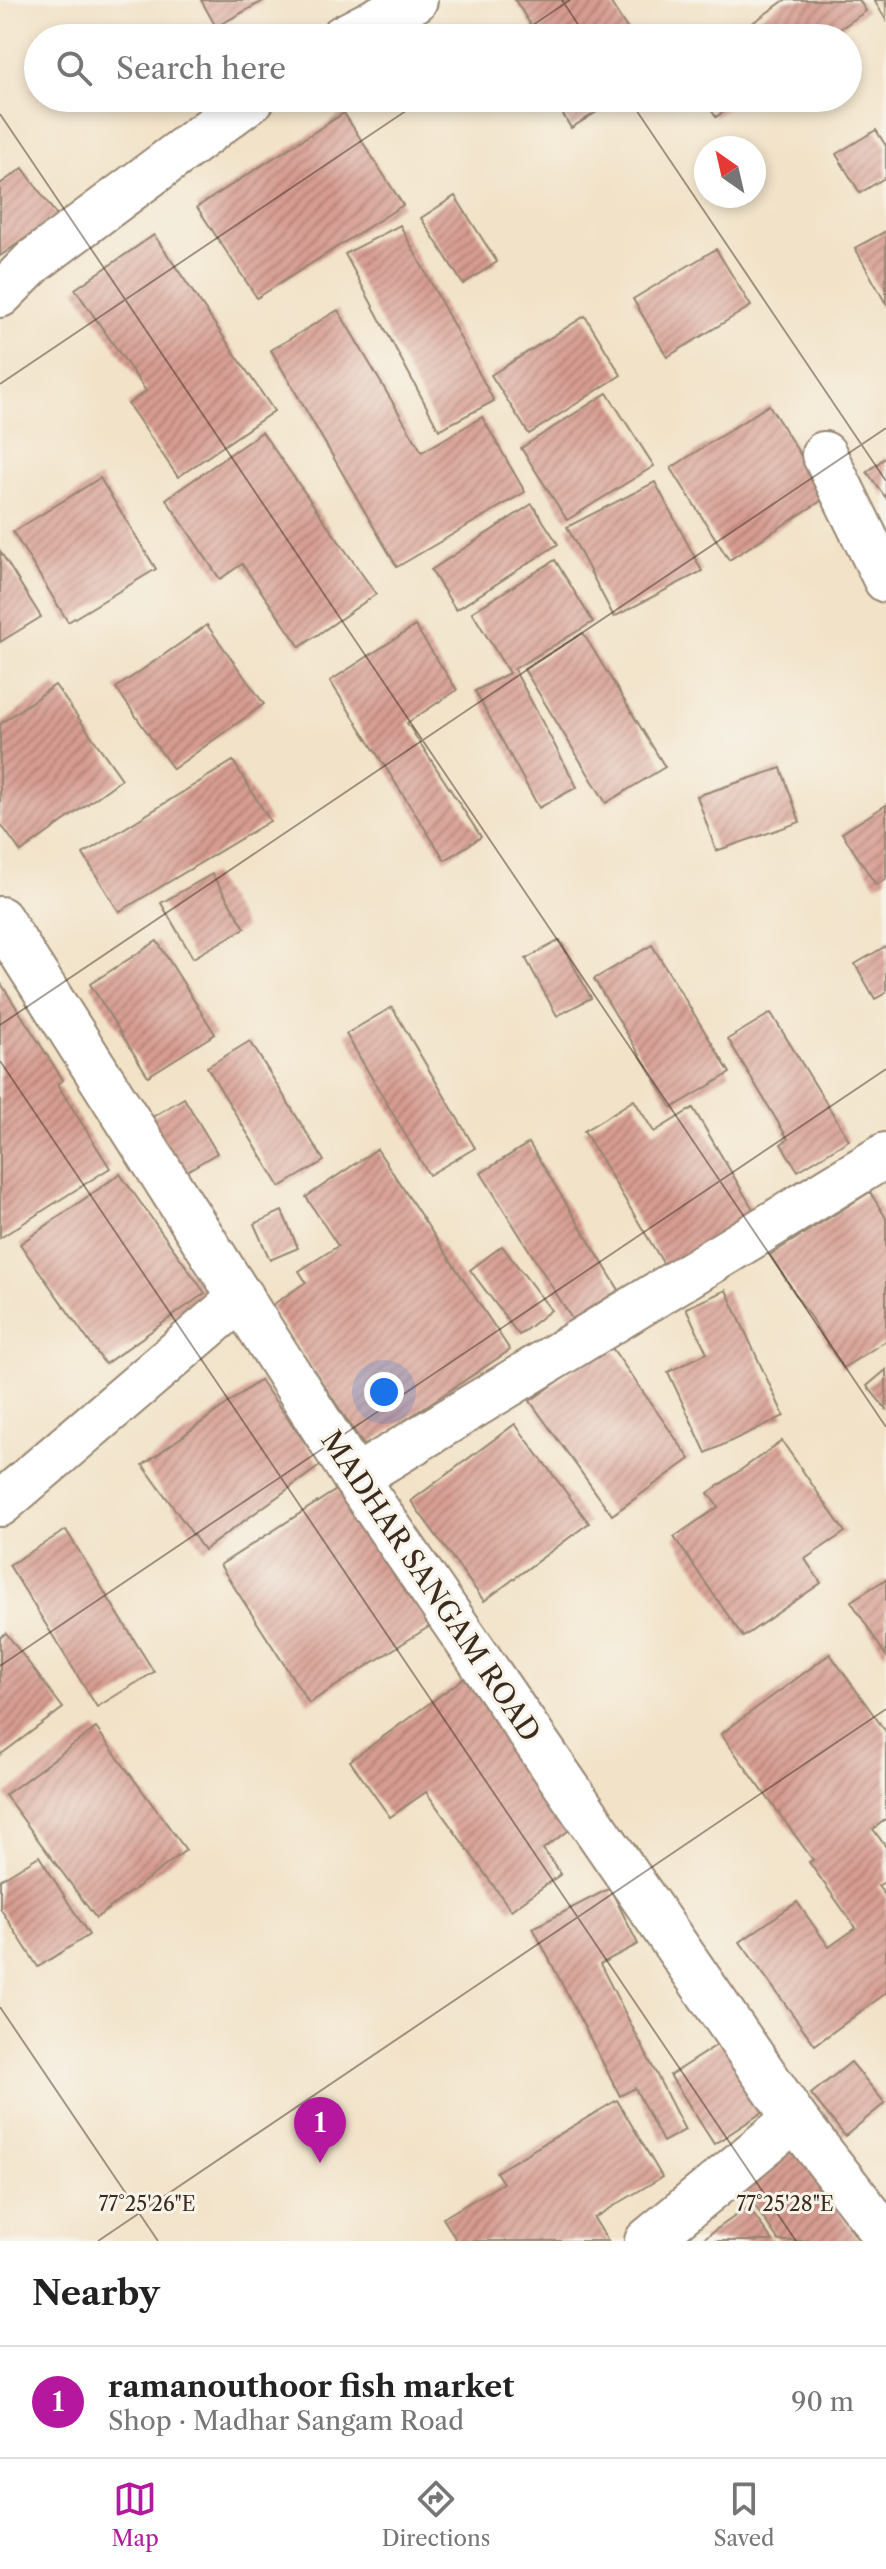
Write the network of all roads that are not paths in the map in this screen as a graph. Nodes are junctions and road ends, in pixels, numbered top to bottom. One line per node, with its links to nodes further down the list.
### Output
1 (415, 0): 2 (street)
2 (369, 24)
3 (234, 112): 4 (street)
4 (0, 295)
5 (824, 454): 6 (street)
6 (886, 580)
7 (0, 919): 9 (street, MADHAR SANGAM ROAD)
8 (886, 1155): 10 (street)
9 (242, 1297): 10 (street, MADHAR SANGAM ROAD); 11 (street)
10 (355, 1478): 12 (street, MADHAR SANGAM ROAD)
11 (0, 1504)
12 (795, 2119): 13 (street, MADHAR SANGAM ROAD); 14 (street)
13 (886, 2236)
14 (647, 2241)

